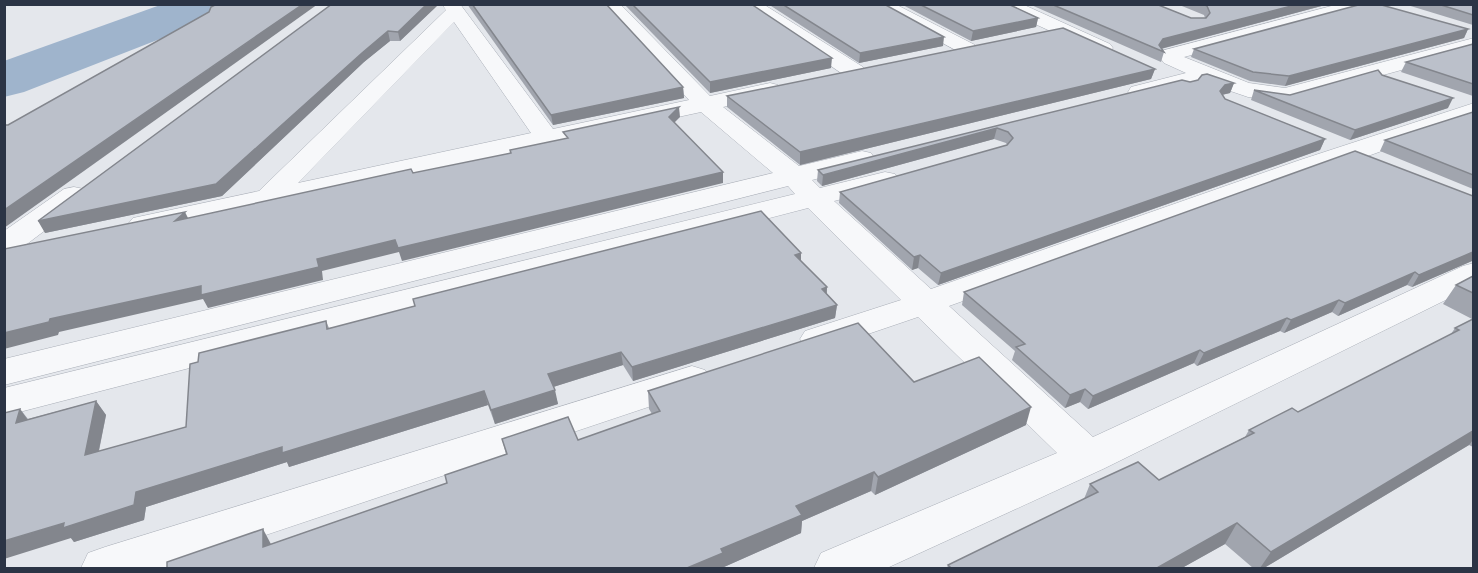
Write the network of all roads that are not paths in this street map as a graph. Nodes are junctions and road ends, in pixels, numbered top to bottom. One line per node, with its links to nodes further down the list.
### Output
1 (610, 4): 17 (street)
2 (750, 4): 17 (street)
3 (880, 4): 11 (street)
4 (1006, 4): 7 (street)
5 (1362, 4): 14 (street)
6 (453, 8): 21 (street); 25 (street)
7 (1062, 30): 9 (street); 12 (street)
8 (1470, 36): 14 (street)
9 (1020, 38)
10 (1473, 51): 15 (street)
11 (934, 56)
12 (1127, 59)
13 (1149, 68): 14 (street)
14 (1198, 82): 18 (street); 20 (street)
15 (1408, 84)
16 (1441, 96): 19 (street)
17 (704, 103): 21 (street); 24 (street)
18 (1119, 106)
19 (1473, 109): 31 (street)
20 (1263, 116)
21 (547, 138): 25 (street)
22 (896, 164): 24 (street)
23 (91, 183): 28 (street)
24 (805, 187): 31 (street); 32 (street)
25 (268, 196): 26 (street)
26 (117, 229)
27 (48, 244): 29 (street)
28 (4, 246)
29 (4, 254)
30 (1473, 273): 37 (street)
31 (926, 304): 33 (street); 37 (street)
32 (167, 346): 35 (street); 36 (street)
33 (791, 348)
34 (723, 369): 38 (street)
35 (4, 372)
36 (4, 402)
37 (1088, 458): 39 (street)
38 (105, 568)
39 (838, 568)

